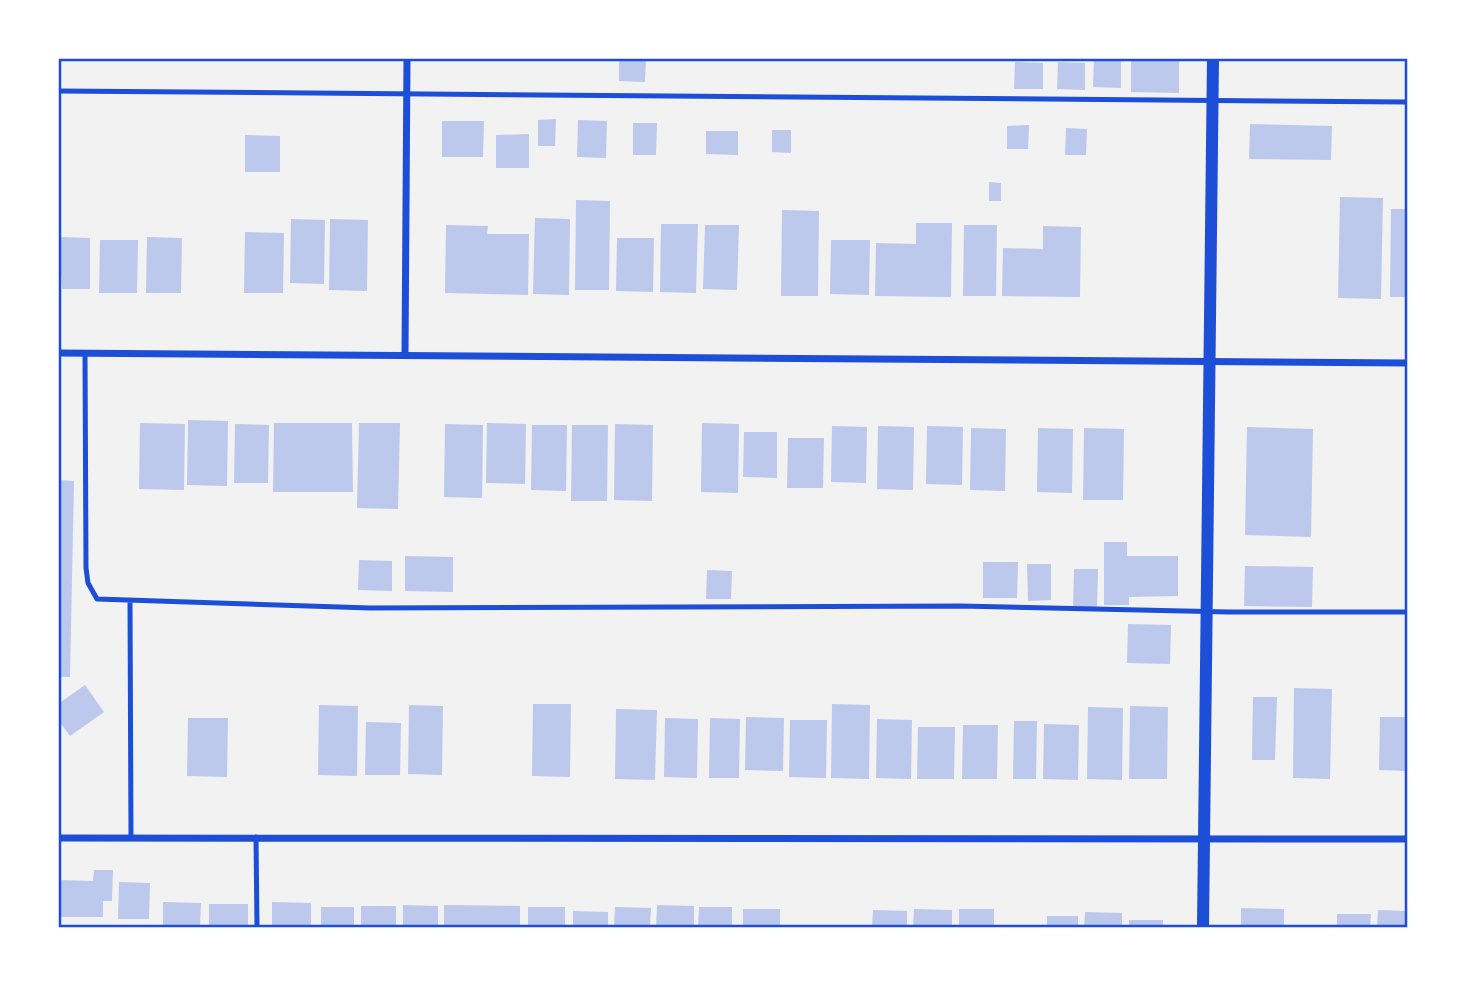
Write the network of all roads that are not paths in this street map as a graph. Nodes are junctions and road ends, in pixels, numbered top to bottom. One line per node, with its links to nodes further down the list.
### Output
1 (407, 58): 4 (street)
2 (1213, 58): 5 (street)
3 (58, 91): 4 (lane)
4 (407, 94): 5 (lane); 9 (street)
5 (1212, 101): 6 (lane); 10 (street)
6 (1407, 102)
7 (58, 353): 8 (street)
8 (85, 353): 9 (street); 12 (lane)
9 (405, 355): 10 (street)
10 (1209, 362): 11 (street); 13 (street)
11 (1407, 362)
12 (130, 600): 13 (lane); 15 (lane)
13 (1206, 611): 14 (lane); 18 (street)
14 (1407, 612)
15 (131, 836): 16 (street); 17 (street)
16 (256, 837): 18 (street); 20 (lane)
17 (58, 838)
18 (1204, 839): 19 (street); 21 (street)
19 (1407, 839)
20 (257, 927)
21 (1203, 927)

